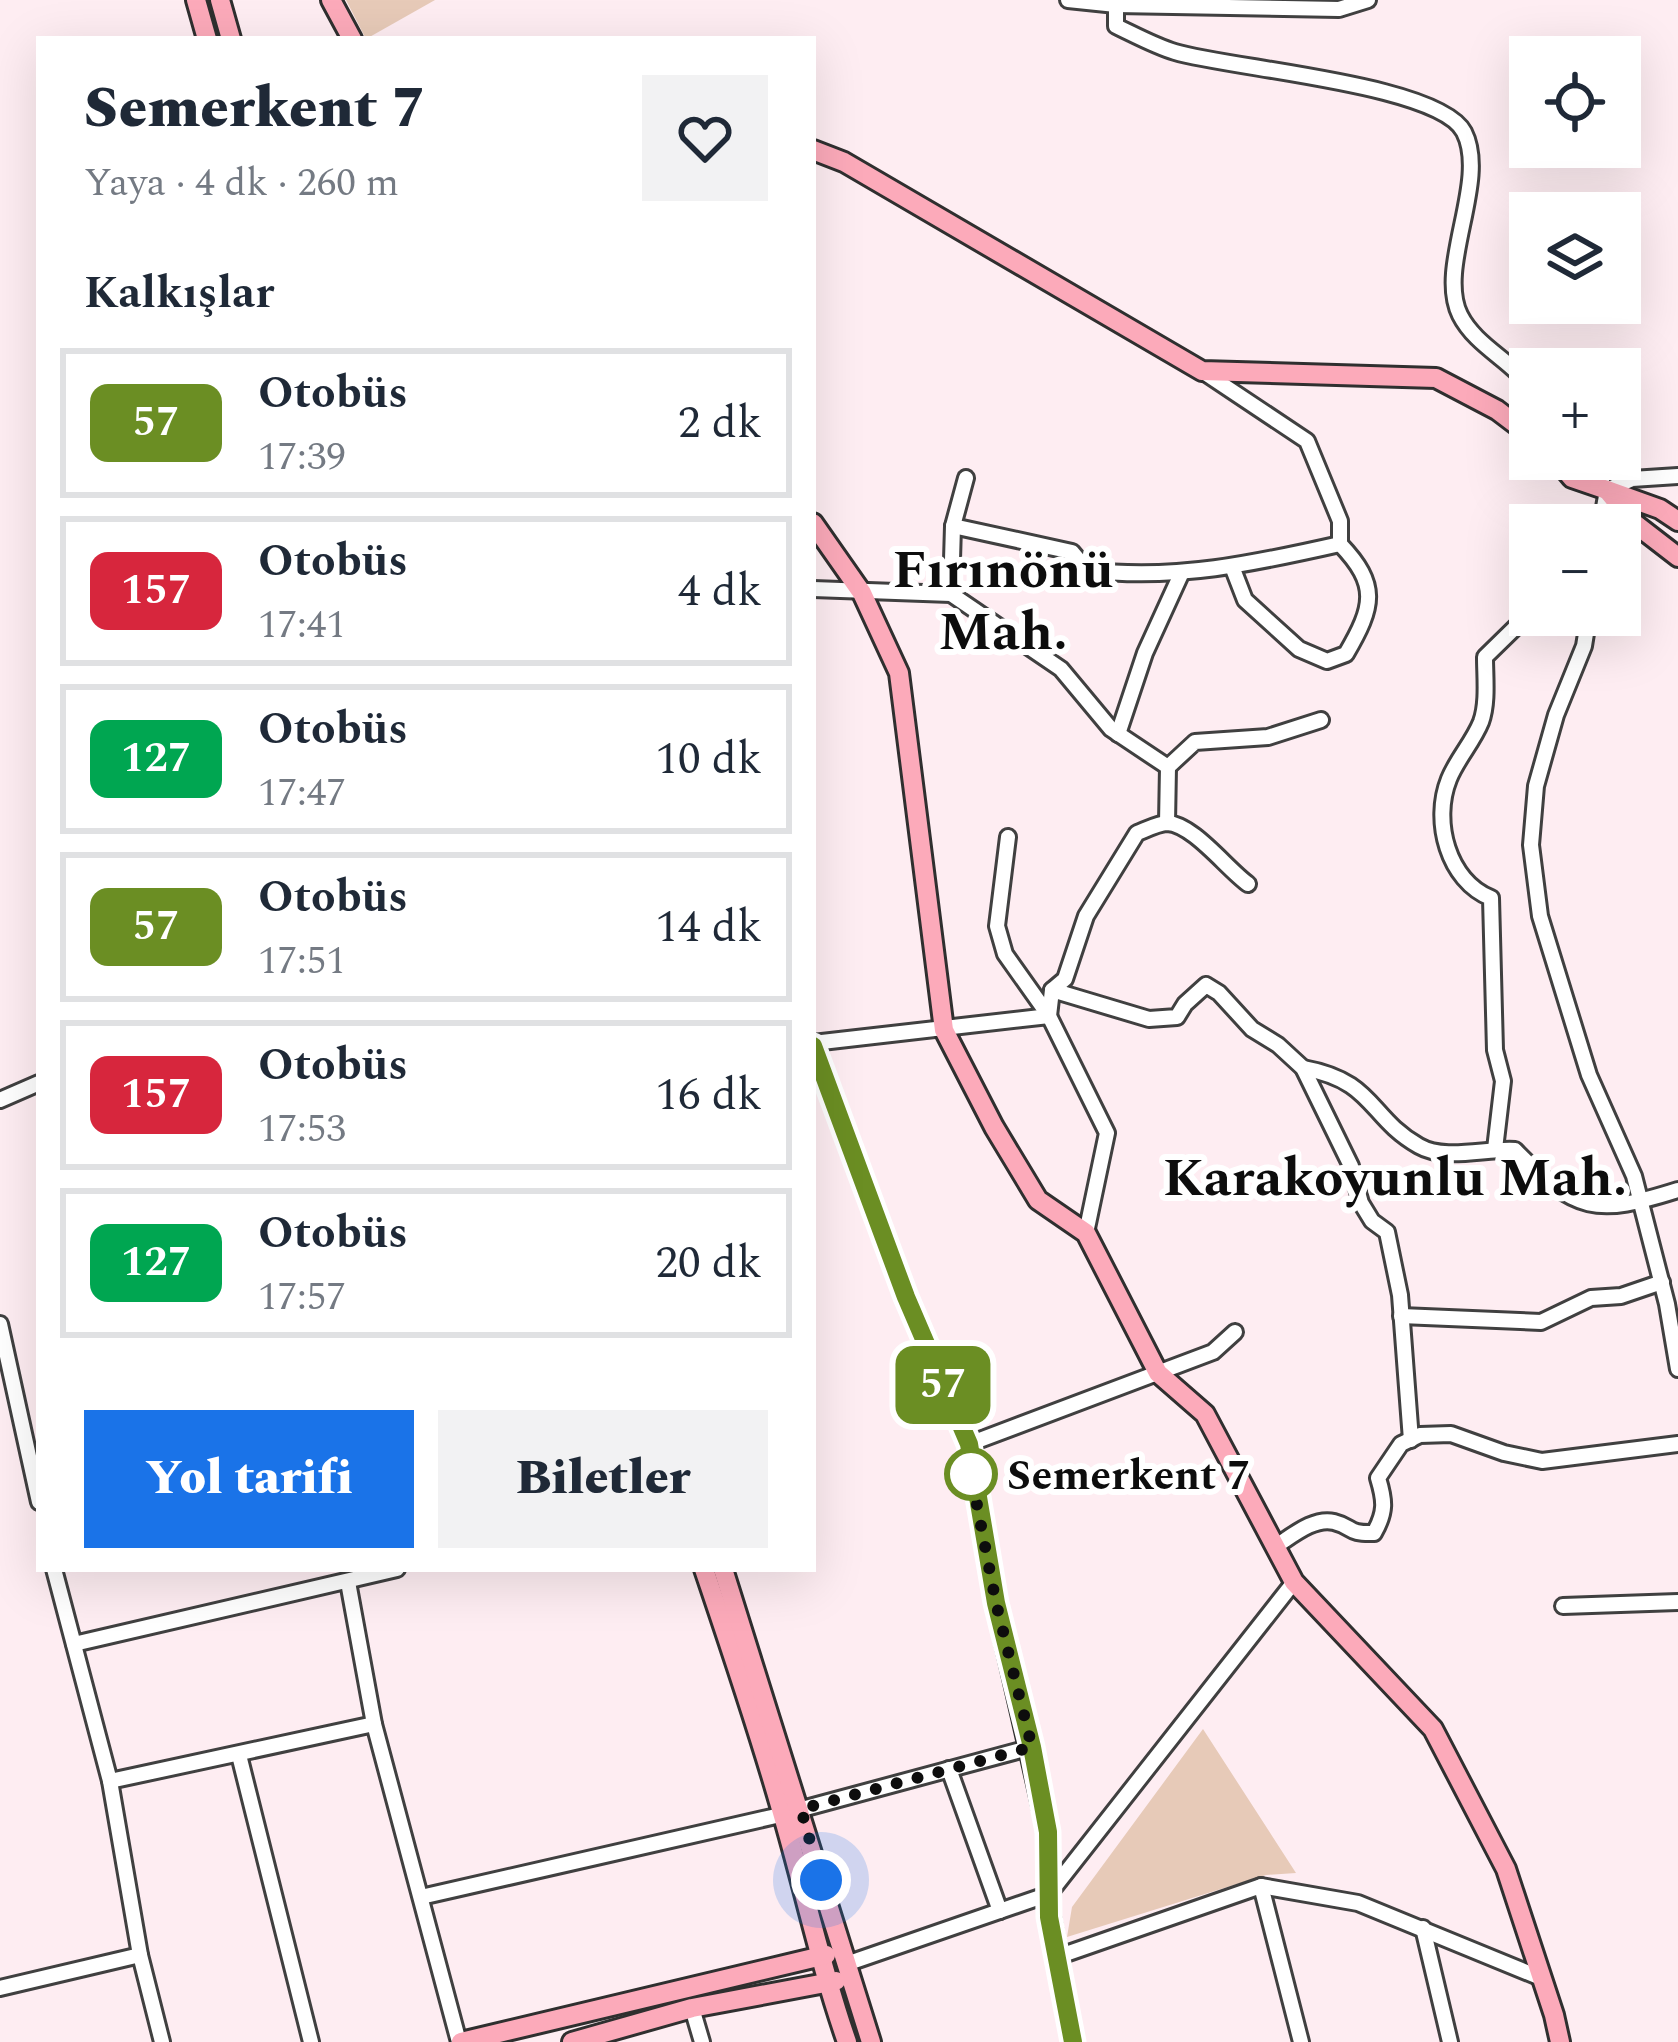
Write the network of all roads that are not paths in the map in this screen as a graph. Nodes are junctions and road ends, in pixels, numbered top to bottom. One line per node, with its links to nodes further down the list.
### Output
1 (196, 0): 8 (main road)
2 (220, 0): 9 (main road)
3 (331, 0): 10 (main road)
4 (1068, 0): 7 (street)
5 (1368, 0): 6 (street)
6 (1175, 2): 7 (street)
7 (1116, 5): 12 (street)
8 (206, 36)
9 (230, 36)
10 (349, 36)
11 (816, 151): 13 (main road)
12 (1509, 362)
13 (1202, 371): 14 (main road); 24 (street)
14 (1509, 419)
15 (1678, 476): 19 (street)
16 (966, 478): 22 (street)
17 (1578, 480): 19 (main road)
18 (1600, 480): 19 (street)
19 (1607, 490): 20 (street); 21 (main road); 25 (main road)
20 (1605, 504)
21 (1678, 521)
22 (952, 526): 27 (street); 30 (street)
23 (816, 527): 29 (main road)
24 (1340, 544): 26 (street); 26 (street)
25 (1678, 557)
26 (1233, 569): 27 (street)
27 (1181, 572): 34 (street)
28 (816, 589): 29 (street)
29 (862, 593): 30 (street); 41 (main road)
30 (951, 594): 34 (street)
31 (1509, 634): 47 (street)
32 (1586, 636): 49 (street)
33 (1322, 720): 35 (street)
34 (1118, 734): 35 (street)
35 (1168, 767): 36 (street)
36 (1167, 823): 38 (street); 39 (street)
37 (1008, 837): 40 (street)
38 (1247, 884)
39 (1052, 990): 40 (street); 44 (street)
40 (1049, 1016): 41 (street); 50 (street)
41 (944, 1030): 42 (street); 50 (main road)
42 (816, 1045)
43 (816, 1053): 58 (main road)
44 (1303, 1068): 47 (street); 52 (street)
45 (36, 1084): 46 (street)
46 (0, 1100)
47 (1495, 1149): 49 (street)
48 (1678, 1190): 49 (street)
49 (1641, 1202): 51 (street)
50 (1086, 1234): 56 (main road)
51 (1662, 1282): 52 (street); 55 (street)
52 (1401, 1316): 57 (street)
53 (0, 1324): 60 (street)
54 (1235, 1332): 56 (street)
55 (1678, 1369)
56 (1158, 1372): 58 (street); 61 (main road)
57 (1411, 1439): 59 (street); 61 (street)
58 (969, 1444): 72 (main road)
59 (1678, 1444)
60 (36, 1488)
61 (1276, 1546): 67 (main road)
62 (55, 1572): 70 (street)
63 (386, 1572): 66 (street)
64 (705, 1572): 76 (main road)
65 (725, 1572): 76 (main road)
66 (348, 1582): 70 (street); 71 (street)
67 (1294, 1582): 78 (street); 86 (main road)
68 (1678, 1602): 69 (street)
69 (1563, 1606)
70 (74, 1643): 75 (street)
71 (374, 1724): 73 (street); 79 (street)
72 (1032, 1747): 74 (street); 78 (main road)
73 (239, 1755): 75 (street); 93 (street)
74 (949, 1769): 76 (street); 80 (street)
75 (110, 1781): 82 (street)
76 (792, 1811): 79 (street); 83 (main road); 85 (main road)
77 (1261, 1886): 81 (street); 84 (street); 91 (street)
78 (1049, 1894): 80 (street); 84 (main road)
79 (421, 1897): 94 (street)
80 (1000, 1910): 85 (street)
81 (1423, 1928): 86 (street); 99 (street)
82 (140, 1955): 88 (street); 92 (street)
83 (818, 1957): 85 (main road); 87 (main road); 94 (main road)
84 (1057, 1957): 98 (main road)
85 (846, 1964): 87 (main road); 97 (main road)
86 (1541, 1978): 100 (main road)
87 (827, 1984): 89 (main road); 96 (main road)
88 (0, 1988)
89 (692, 2008): 90 (main road); 95 (street)
90 (582, 2041)
91 (1297, 2041)
92 (162, 2042)
93 (311, 2042)
94 (460, 2042)
95 (702, 2042)
96 (847, 2042)
97 (871, 2042)
98 (1073, 2042)
99 (1450, 2042)
100 (1560, 2042)

